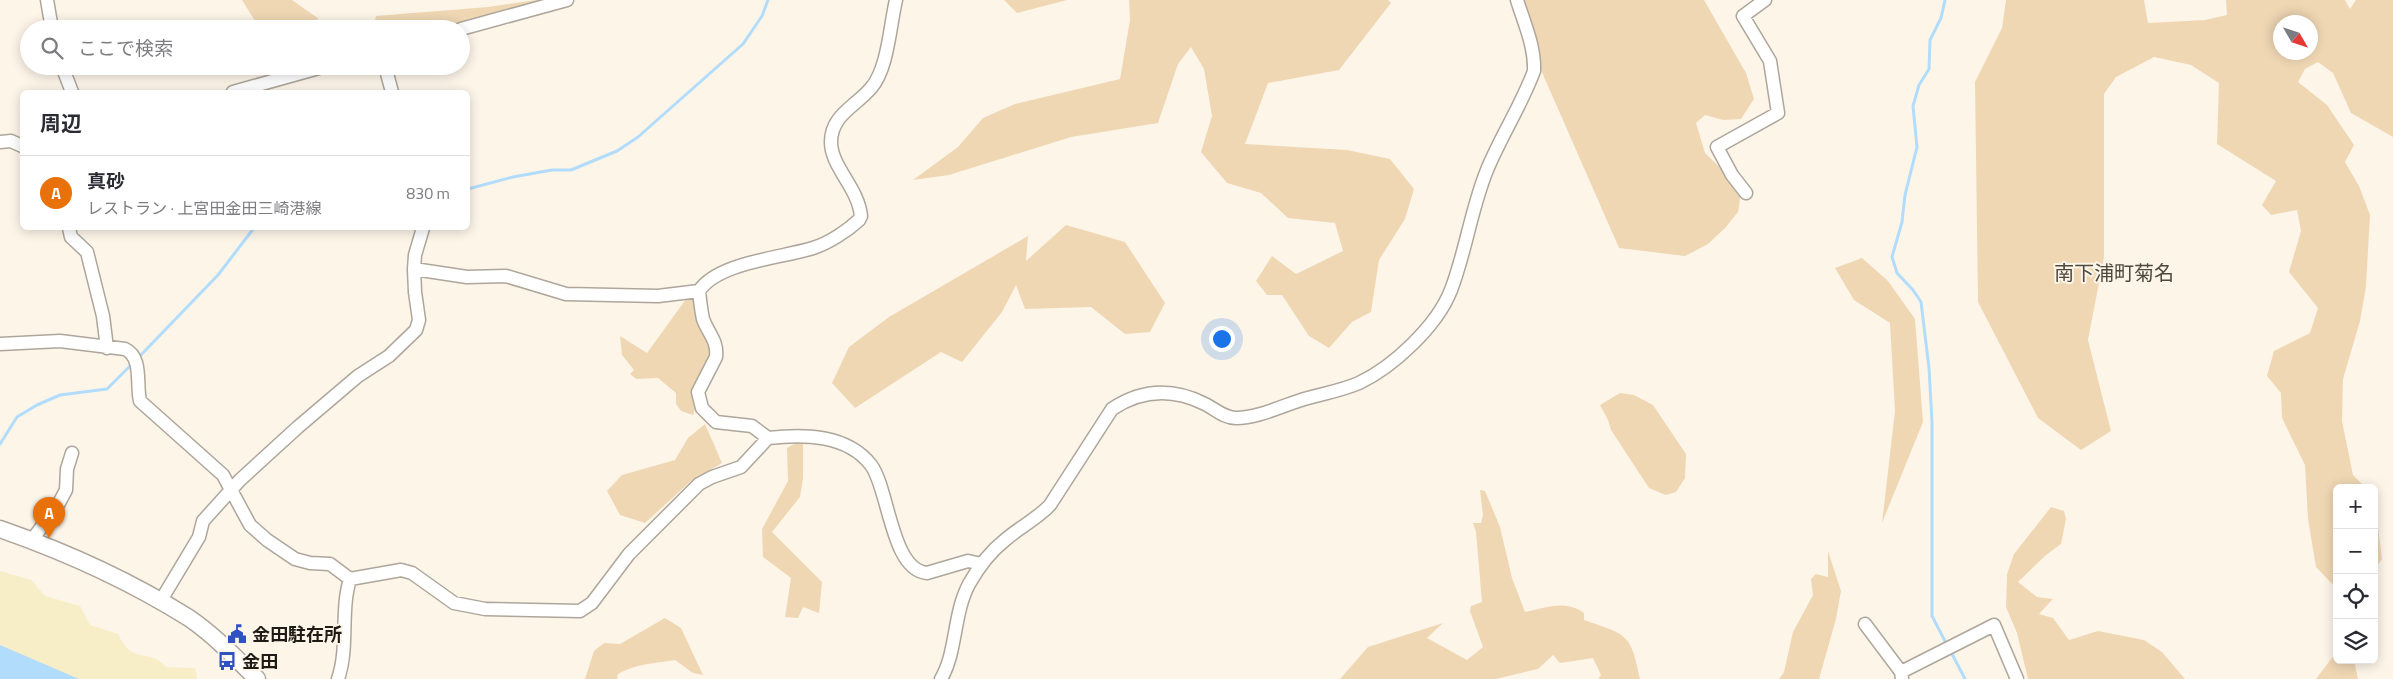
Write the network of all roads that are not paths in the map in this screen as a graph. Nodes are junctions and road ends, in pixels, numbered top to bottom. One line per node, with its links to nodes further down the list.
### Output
1 (47, 0): 6 (street)
2 (567, 0): 7 (street)
3 (896, 0): 20 (street)
4 (1517, 0): 28 (street)
5 (1765, 0): 16 (street)
6 (50, 20)
7 (470, 27)
8 (65, 75): 11 (street)
9 (294, 75): 12 (street)
10 (387, 75): 13 (street)
11 (71, 90)
12 (240, 90)
13 (391, 90)
14 (0, 142): 15 (street)
15 (20, 145)
16 (1746, 193)
17 (69, 230): 22 (street)
18 (422, 230): 19 (street)
19 (414, 269): 20 (street); 25 (street)
20 (699, 291): 23 (street)
21 (0, 344): 22 (street)
22 (107, 348): 25 (street)
23 (768, 438): 28 (street); 29 (street)
24 (72, 453): 27 (street)
25 (232, 491): 29 (street); 30 (street)
26 (0, 529): 27 (main road)
27 (32, 540): 30 (main road)
28 (982, 564): 35 (street)
29 (350, 579): 34 (street)
30 (160, 602): 33 (main road)
31 (1865, 624): 32 (street)
32 (1901, 675): 36 (street)
33 (257, 679)
34 (338, 679)
35 (941, 679)
36 (2017, 679)

